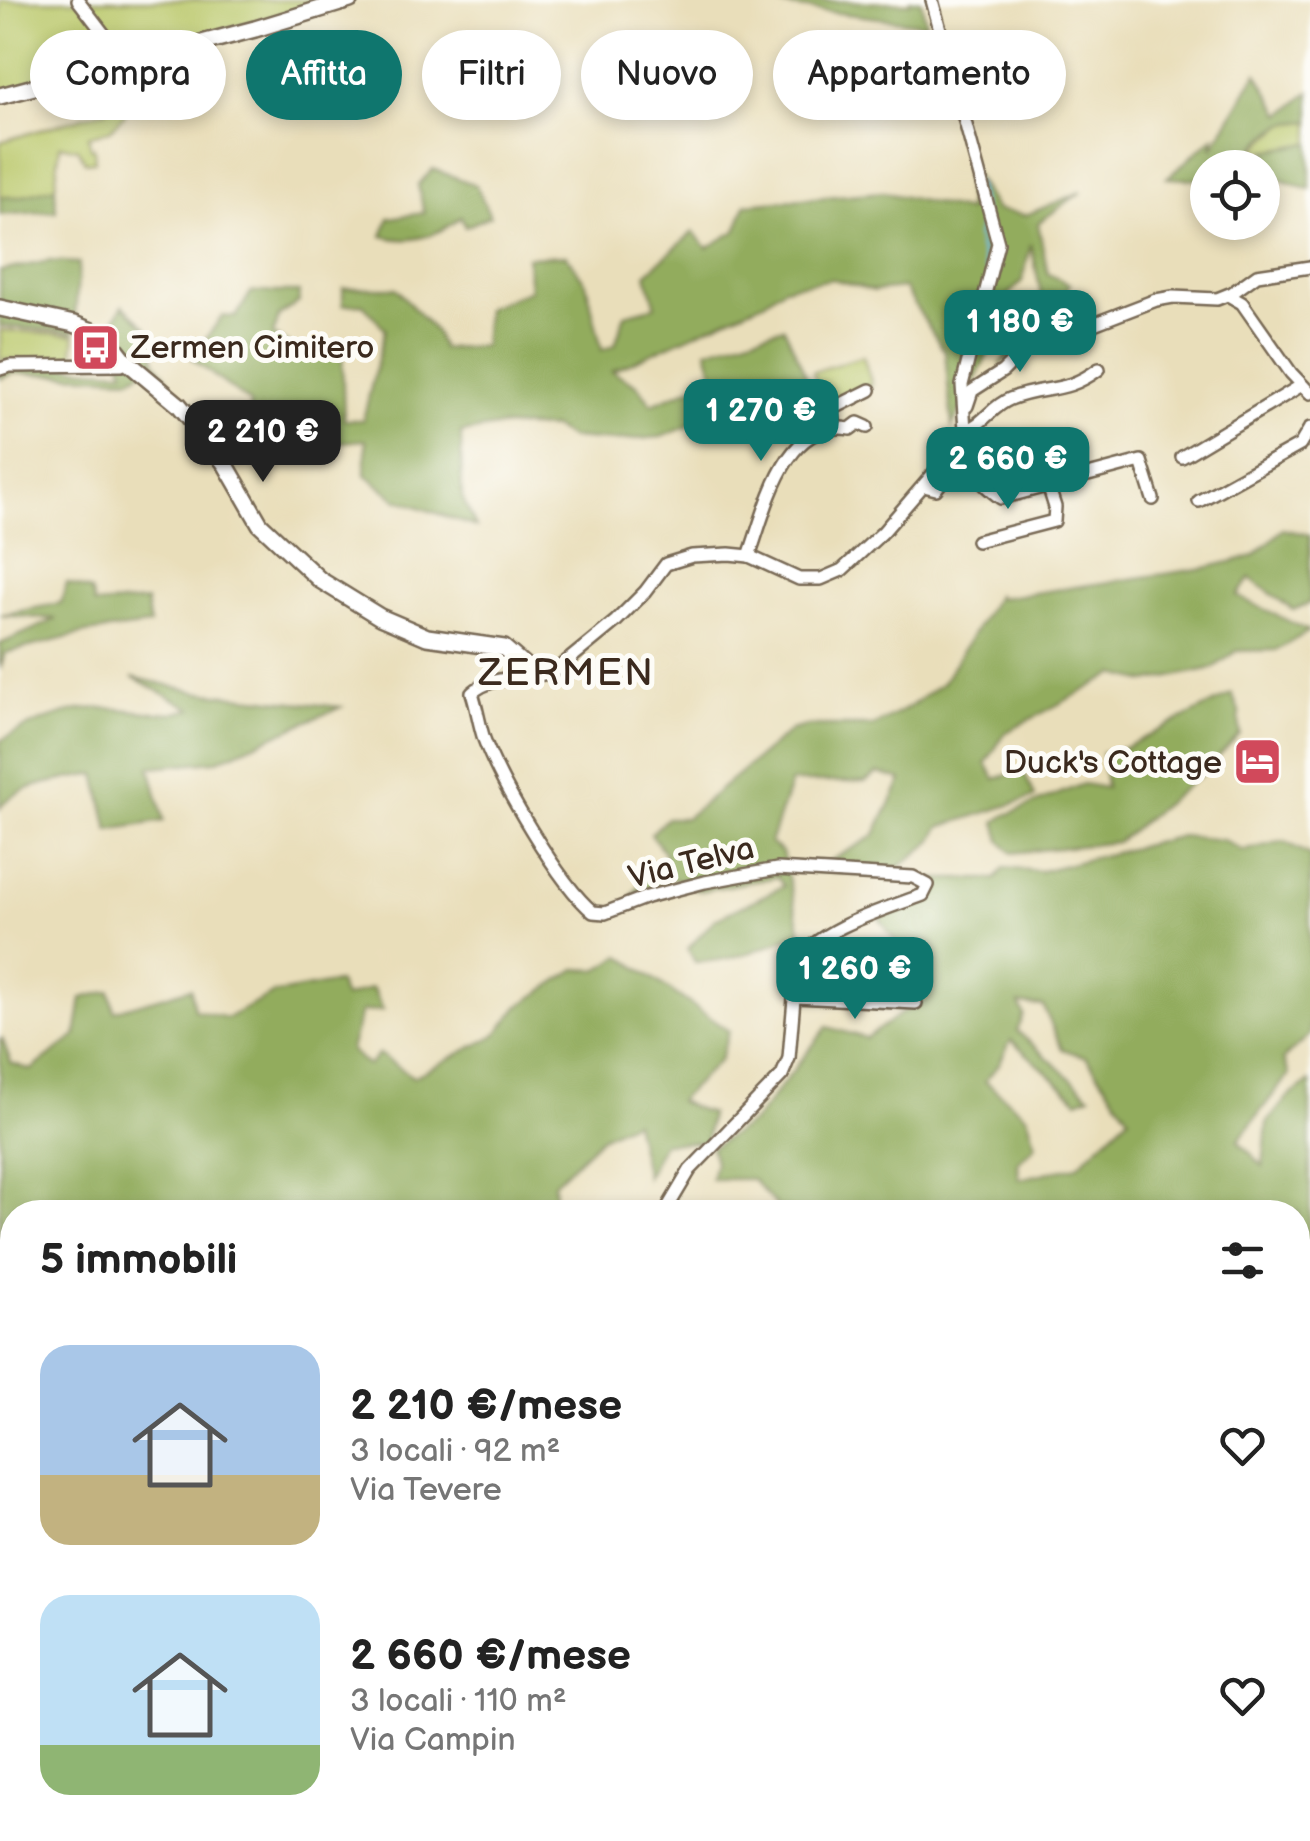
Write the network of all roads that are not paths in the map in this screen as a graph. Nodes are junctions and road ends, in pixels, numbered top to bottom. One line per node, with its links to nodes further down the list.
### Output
1 (78, 0): 4 (street)
2 (350, 0): 5 (main road)
3 (932, 0): 16 (street)
4 (101, 30)
5 (226, 37)
6 (30, 88): 7 (main road)
7 (0, 96)
8 (1310, 267): 9 (street)
9 (1230, 294): 14 (street); 16 (street)
10 (0, 308): 11 (main road)
11 (127, 362): 13 (street); 27 (main road)
12 (1098, 369): 16 (street)
13 (0, 370)
14 (1306, 389): 20 (street)
15 (870, 390): 17 (street)
16 (964, 424): 22 (street)
17 (835, 426): 18 (street); 26 (street)
18 (867, 427)
19 (1310, 428): 24 (street)
20 (1182, 457)
21 (1048, 485): 22 (street); 23 (street); 25 (street)
22 (924, 486): 26 (street)
23 (1152, 498)
24 (1198, 501)
25 (978, 541)
26 (749, 556): 27 (street)
27 (532, 673): 28 (street, Via Telva)
28 (796, 997): 29 (street); 30 (street, Via Telva)
29 (916, 1003)
30 (671, 1200)

